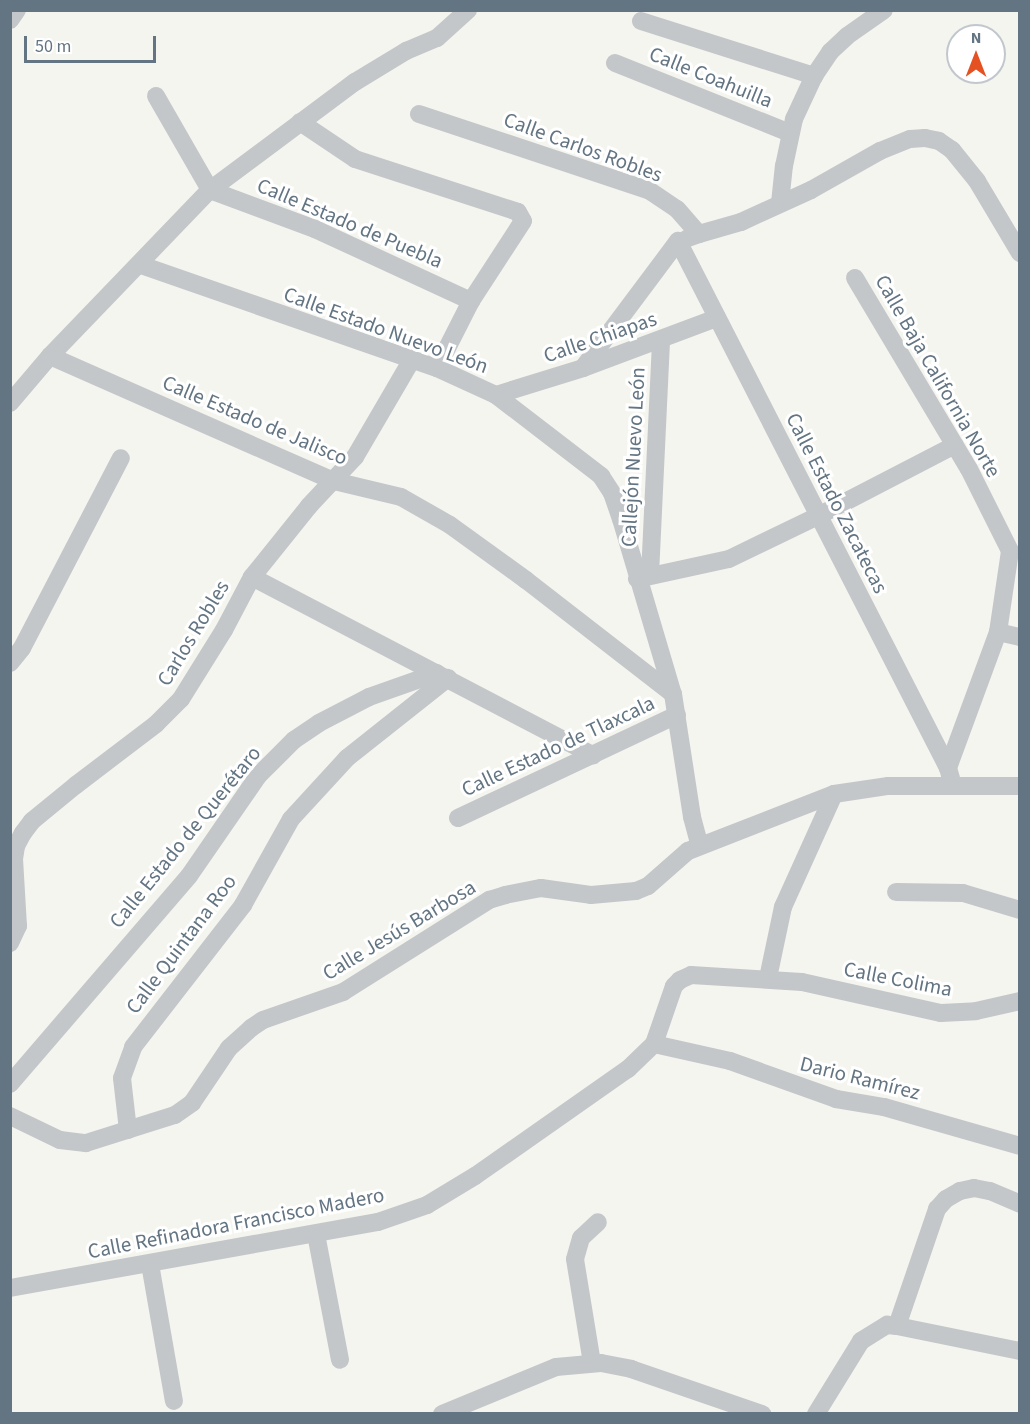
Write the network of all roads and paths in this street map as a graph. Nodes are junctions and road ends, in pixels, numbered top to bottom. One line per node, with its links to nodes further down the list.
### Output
1 (17, 10): 4 (street)
2 (468, 10): 10 (street)
3 (884, 10): 7 (street)
4 (10, 20)
5 (641, 21): 7 (street)
6 (615, 63): 11 (street, Calle Coahuilla)
7 (814, 76): 11 (street)
8 (156, 96): 12 (street)
9 (419, 114): 14 (street, Calle Carlos Robles)
10 (300, 122): 12 (street); 19 (street)
11 (790, 133): 13 (street)
12 (210, 190): 17 (street); 19 (street, Calle Estado de Puebla)
13 (780, 203): 14 (street); 16 (street)
14 (699, 234): 15 (street)
15 (678, 241): 20 (street, Calle Estado Zacatecas); 25 (street)
16 (1020, 253)
17 (141, 265): 22 (street); 23 (street, Calle Estado Nuevo León)
18 (855, 278): 28 (street, Calle Baja California Norte)
19 (471, 301): 24 (street)
20 (717, 318): 21 (street, Calle Chiapas); 31 (street, Calle Estado Zacatecas)
21 (661, 341): 25 (street, Calle Chiapas); 34 (street, Callejón Nuevo León)
22 (50, 356): 27 (street); 30 (street, Calle Estado de Jalisco)
23 (411, 361): 24 (street, Calle Estado Nuevo León); 30 (street, Carlos Robles)
24 (437, 368): 26 (street, Calle Estado Nuevo León)
25 (583, 368): 26 (street, Calle Chiapas)
26 (496, 395): 34 (street, Calle Estado Nuevo León)
27 (10, 404)
28 (955, 445): 31 (street); 32 (street, Calle Baja California Norte)
29 (121, 458): 37 (street)
30 (334, 481): 33 (street, Carlos Robles); 39 (street, Calle Estado de Jalisco)
31 (818, 516): 34 (street); 42 (street, Calle Estado Zacatecas)
32 (1015, 549): 35 (street, Calle Baja California Norte)
33 (252, 577): 38 (street); 49 (street, Carlos Robles)
34 (643, 577): 39 (street, Calle Estado Nuevo León)
35 (998, 632): 36 (street); 42 (street, Calle Baja California Norte)
36 (1020, 637)
37 (10, 663)
38 (443, 675): 41 (street); 53 (street, Calle Estado de Querétaro); 55 (street, Calle Quintana Roo)
39 (673, 694): 40 (street, Calle Estado Nuevo León)
40 (676, 715): 41 (street, Calle Estado de Tlaxcala); 46 (street, Calle Estado Nuevo León)
41 (593, 755): 45 (street, Calle Estado de Tlaxcala)
42 (951, 776): 43 (street, Calle Jesús Barbosa); 44 (street, Calle Jesús Barbosa)
43 (1020, 786)
44 (834, 794): 46 (street, Calle Jesús Barbosa); 50 (street)
45 (458, 818)
46 (700, 846): 55 (street, Calle Jesús Barbosa)
47 (896, 892): 48 (street)
48 (1020, 910)
49 (10, 943)
50 (768, 978): 51 (street, Calle Colima); 52 (street, Calle Refinadora Francisco Madero)
51 (1020, 1000)
52 (654, 1044): 56 (street, Dario Ramírez); 59 (street, Calle Refinadora Francisco Madero)
53 (10, 1084)
54 (10, 1116): 55 (street, Calle Jesús Barbosa)
55 (128, 1130)
56 (1020, 1146)
57 (1020, 1204): 62 (street)
58 (598, 1222): 65 (street)
59 (316, 1234): 60 (street, Calle Refinadora Francisco Madero); 64 (street)
60 (150, 1264): 61 (street, Calle Refinadora Francisco Madero); 66 (street)
61 (10, 1288)
62 (897, 1326): 63 (street); 69 (street)
63 (1020, 1351)
64 (340, 1360)
65 (592, 1363): 67 (street); 68 (street)
66 (174, 1401)
67 (442, 1413)
68 (762, 1413)
69 (816, 1413)

